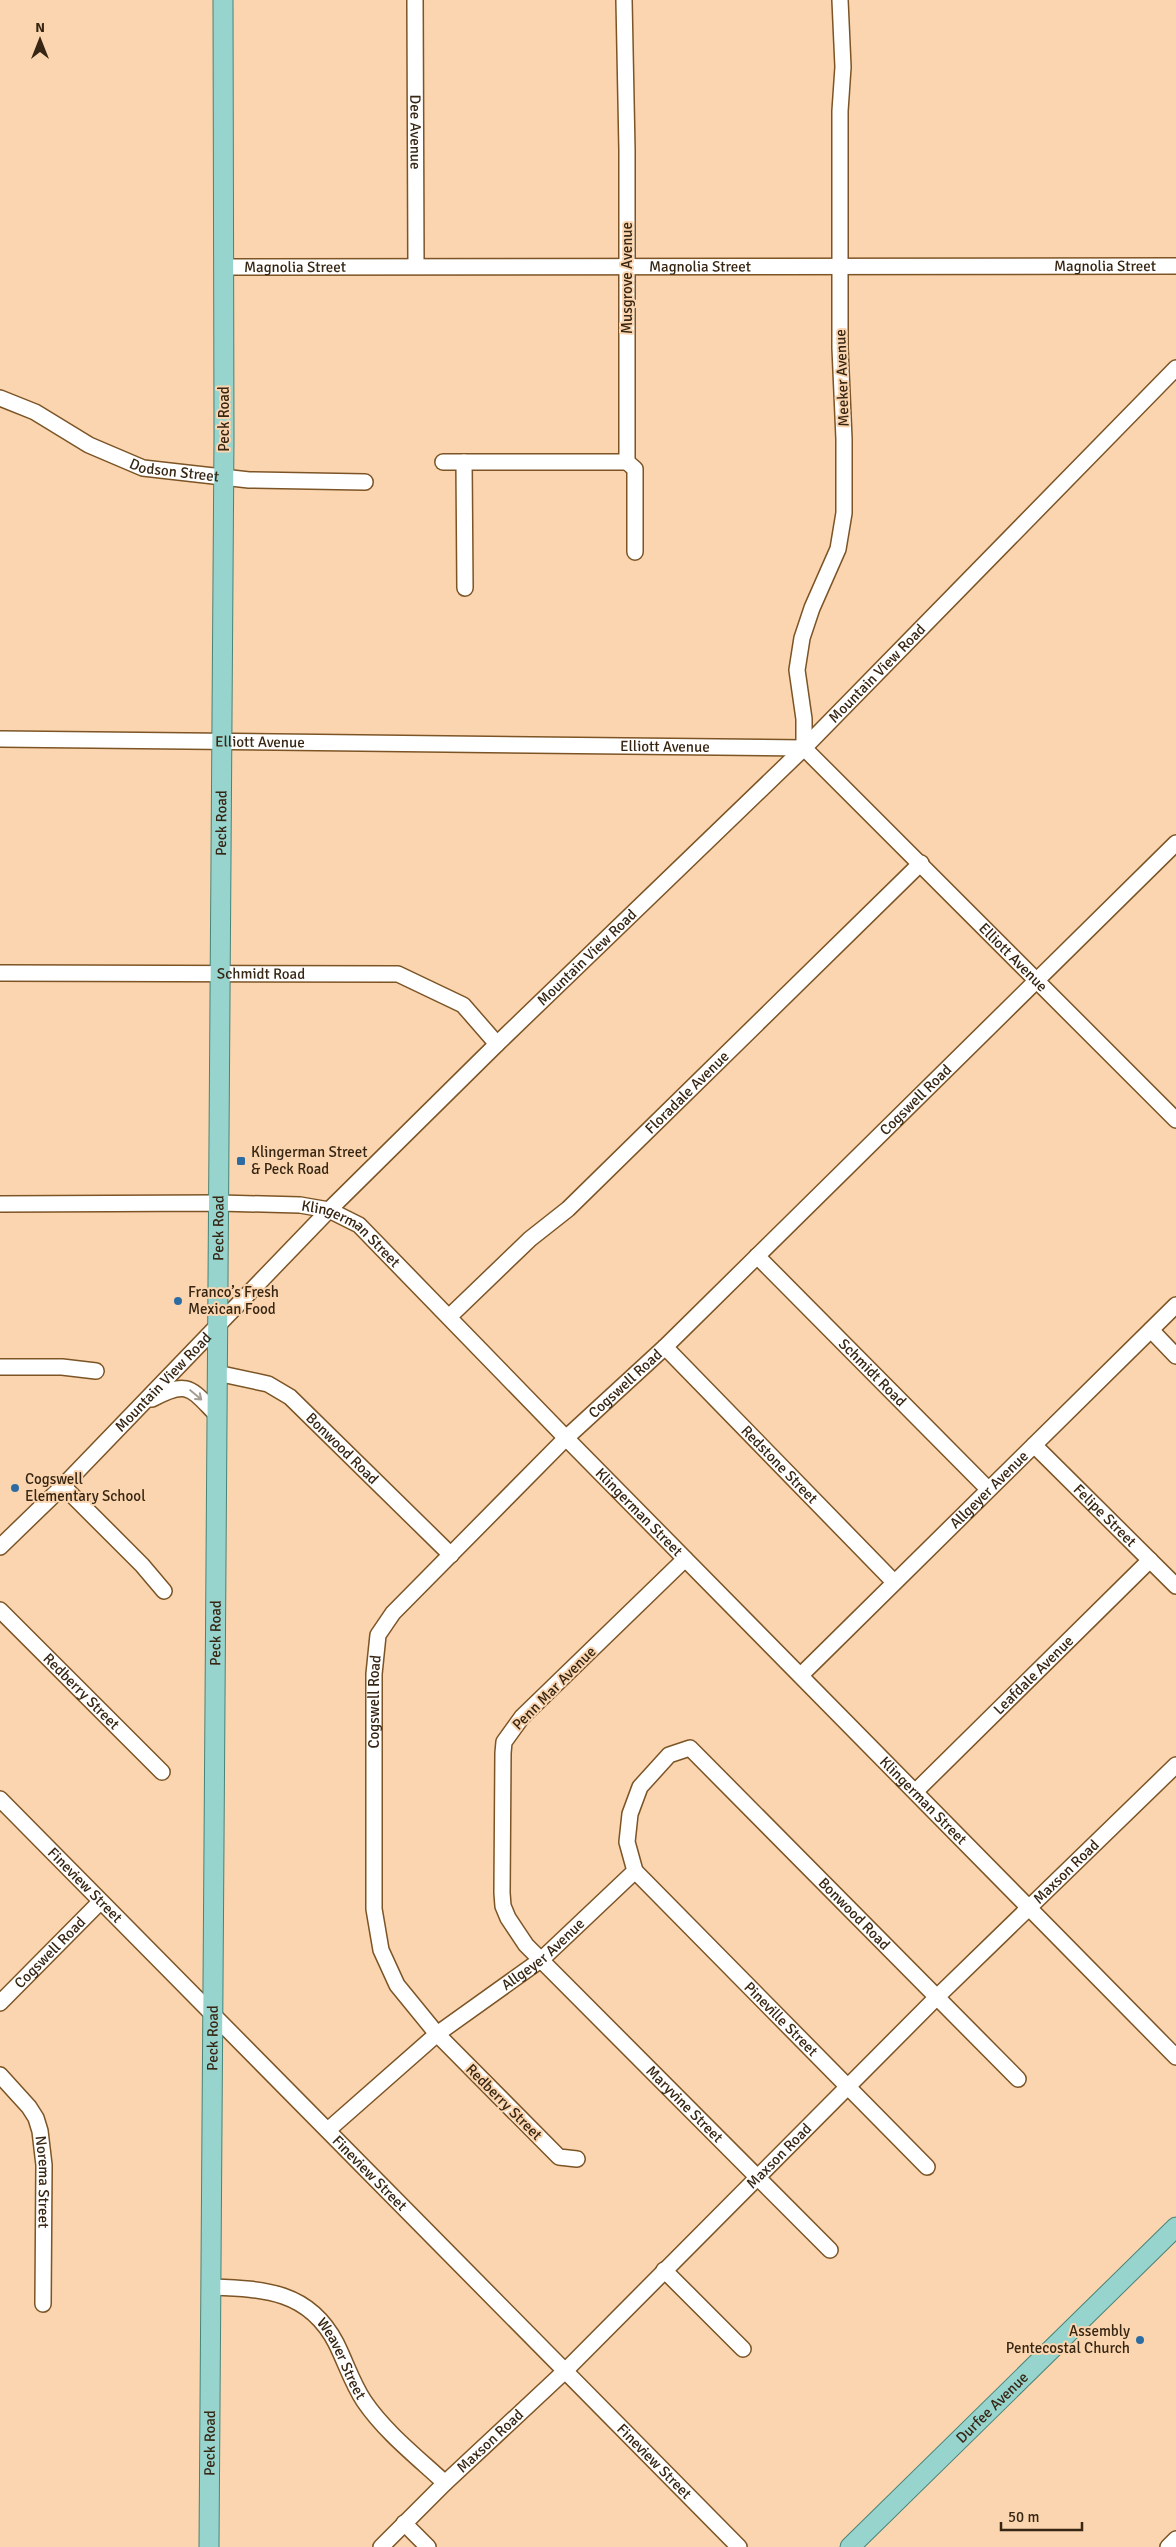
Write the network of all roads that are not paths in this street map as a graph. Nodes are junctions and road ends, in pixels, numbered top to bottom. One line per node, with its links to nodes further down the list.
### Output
1 (223, 0): 8 (main road, Peck Road)
2 (415, 0): 5 (street, Dee Avenue)
3 (624, 0): 9 (street, Musgrove Avenue)
4 (840, 0): 6 (street, Meeker Avenue)
5 (416, 266): 8 (street, Magnolia Street); 9 (street, Magnolia Street)
6 (840, 266): 7 (street, Magnolia Street); 9 (street, Magnolia Street); 21 (street, Meeker Avenue)
7 (1176, 266)
8 (224, 267): 15 (main road, Peck Road)
9 (627, 267): 14 (street, Musgrove Avenue)
10 (1176, 368): 21 (street, Mountain View Road)
11 (0, 398): 15 (street, Dodson Street)
12 (443, 462): 13 (street)
13 (464, 462): 14 (street); 18 (street)
14 (627, 462): 17 (street, Musgrove Avenue)
15 (224, 476): 16 (street, Dodson Street); 20 (main road, Peck Road)
16 (365, 482)
17 (635, 552)
18 (465, 588)
19 (0, 739): 20 (street, Elliott Avenue)
20 (220, 741): 21 (street, Elliott Avenue); 25 (main road, Peck Road)
21 (804, 748): 23 (street, Elliott Avenue); 27 (street, Mountain View Road)
22 (1176, 843): 26 (street, Cogswell Road)
23 (921, 864): 26 (street, Elliott Avenue); 34 (street, Floradale Avenue)
24 (0, 973): 25 (street, Schmidt Road)
25 (220, 975): 27 (street, Schmidt Road); 29 (main road, Peck Road)
26 (1037, 979): 28 (street, Elliott Avenue); 32 (street, Cogswell Road)
27 (497, 1044): 31 (street, Mountain View Road)
28 (1176, 1120)
29 (218, 1203): 30 (street, Klingerman Street); 31 (street, Klingerman Street); 35 (main road, Peck Road)
30 (0, 1204)
31 (329, 1210): 34 (street, Klingerman Street); 35 (street, Mountain View Road)
32 (757, 1256): 37 (street, Cogswell Road); 47 (street, Schmidt Road)
33 (1176, 1306): 36 (street, Allgeyer Avenue)
34 (450, 1316): 44 (street, Klingerman Street)
35 (217, 1325): 41 (main road, Peck Road); 42 (street, Mountain View Road)
36 (1151, 1330): 38 (street); 45 (street, Allgeyer Avenue)
37 (665, 1347): 44 (street, Cogswell Road); 52 (street, Redstone Street)
38 (1176, 1356)
39 (0, 1367): 40 (street)
40 (96, 1371)
41 (217, 1373): 43 (main road, Peck Road); 49 (street, Bonwood Road)
42 (138, 1407): 43 (street, one-way to 43); 46 (street, Mountain View Road)
43 (217, 1415): 67 (main road, Peck Road)
44 (566, 1438): 49 (street, Cogswell Road); 50 (street, Klingerman Street)
45 (1034, 1444): 47 (street, Allgeyer Avenue); 51 (street, Felipe Street)
46 (64, 1486): 48 (street, Mountain View Road); 54 (street)
47 (988, 1489): 52 (street, Allgeyer Avenue)
48 (0, 1547)
49 (451, 1555): 68 (street, Cogswell Road)
50 (685, 1559): 56 (street, Klingerman Street); 64 (street, Penn Mar Avenue)
51 (1150, 1560): 53 (street, Felipe Street); 59 (street, Leafdale Avenue)
52 (894, 1582): 56 (street, Allgeyer Avenue)
53 (1176, 1586)
54 (164, 1591)
55 (0, 1610): 58 (street, Redberry Street)
56 (801, 1675): 59 (street, Klingerman Street)
57 (1176, 1765): 63 (street, Maxson Road)
58 (162, 1772)
59 (916, 1791): 63 (street, Klingerman Street)
60 (0, 1799): 62 (street, Fineview Street)
61 (635, 1871): 64 (street, Allgeyer Avenue); 65 (street, Bonwood Road); 72 (street, Pineville Street)
62 (100, 1902): 66 (street, Cogswell Road); 67 (street, Fineview Street)
63 (1030, 1909): 65 (street, Maxson Road); 69 (street, Klingerman Street)
64 (542, 1959): 68 (street, Allgeyer Avenue); 76 (street, Maryvine Street)
65 (938, 1996): 71 (street, Bonwood Road); 72 (street, Maxson Road)
66 (0, 2003)
67 (213, 2017): 73 (street, Fineview Street); 80 (main road, Peck Road)
68 (437, 2034): 73 (street, Allgeyer Avenue); 74 (street, Redberry Street)
69 (1176, 2056)
70 (0, 2075): 81 (street, Norema Street)
71 (1018, 2079)
72 (848, 2086): 75 (street, Pineville Street); 76 (street, Maxson Road)
73 (328, 2130): 83 (street, Fineview Street)
74 (577, 2159)
75 (927, 2167)
76 (757, 2176): 78 (street, Maryvine Street); 79 (street, Maxson Road)
77 (1176, 2227): 91 (main road, Durfee Avenue)
78 (830, 2250)
79 (664, 2270): 82 (street); 83 (street, Maxson Road)
80 (212, 2287): 84 (street, Weaver Street); 87 (main road, Peck Road)
81 (43, 2304)
82 (743, 2349)
83 (565, 2370): 84 (street, Maxson Road); 90 (street, Fineview Street)
84 (445, 2482): 85 (street, Maxson Road)
85 (404, 2523): 88 (street, Maxson Road); 89 (street)
86 (1176, 2539): 92 (street)
87 (209, 2547)
88 (380, 2547)
89 (428, 2547)
90 (739, 2547)
91 (850, 2547)
92 (1168, 2547)

